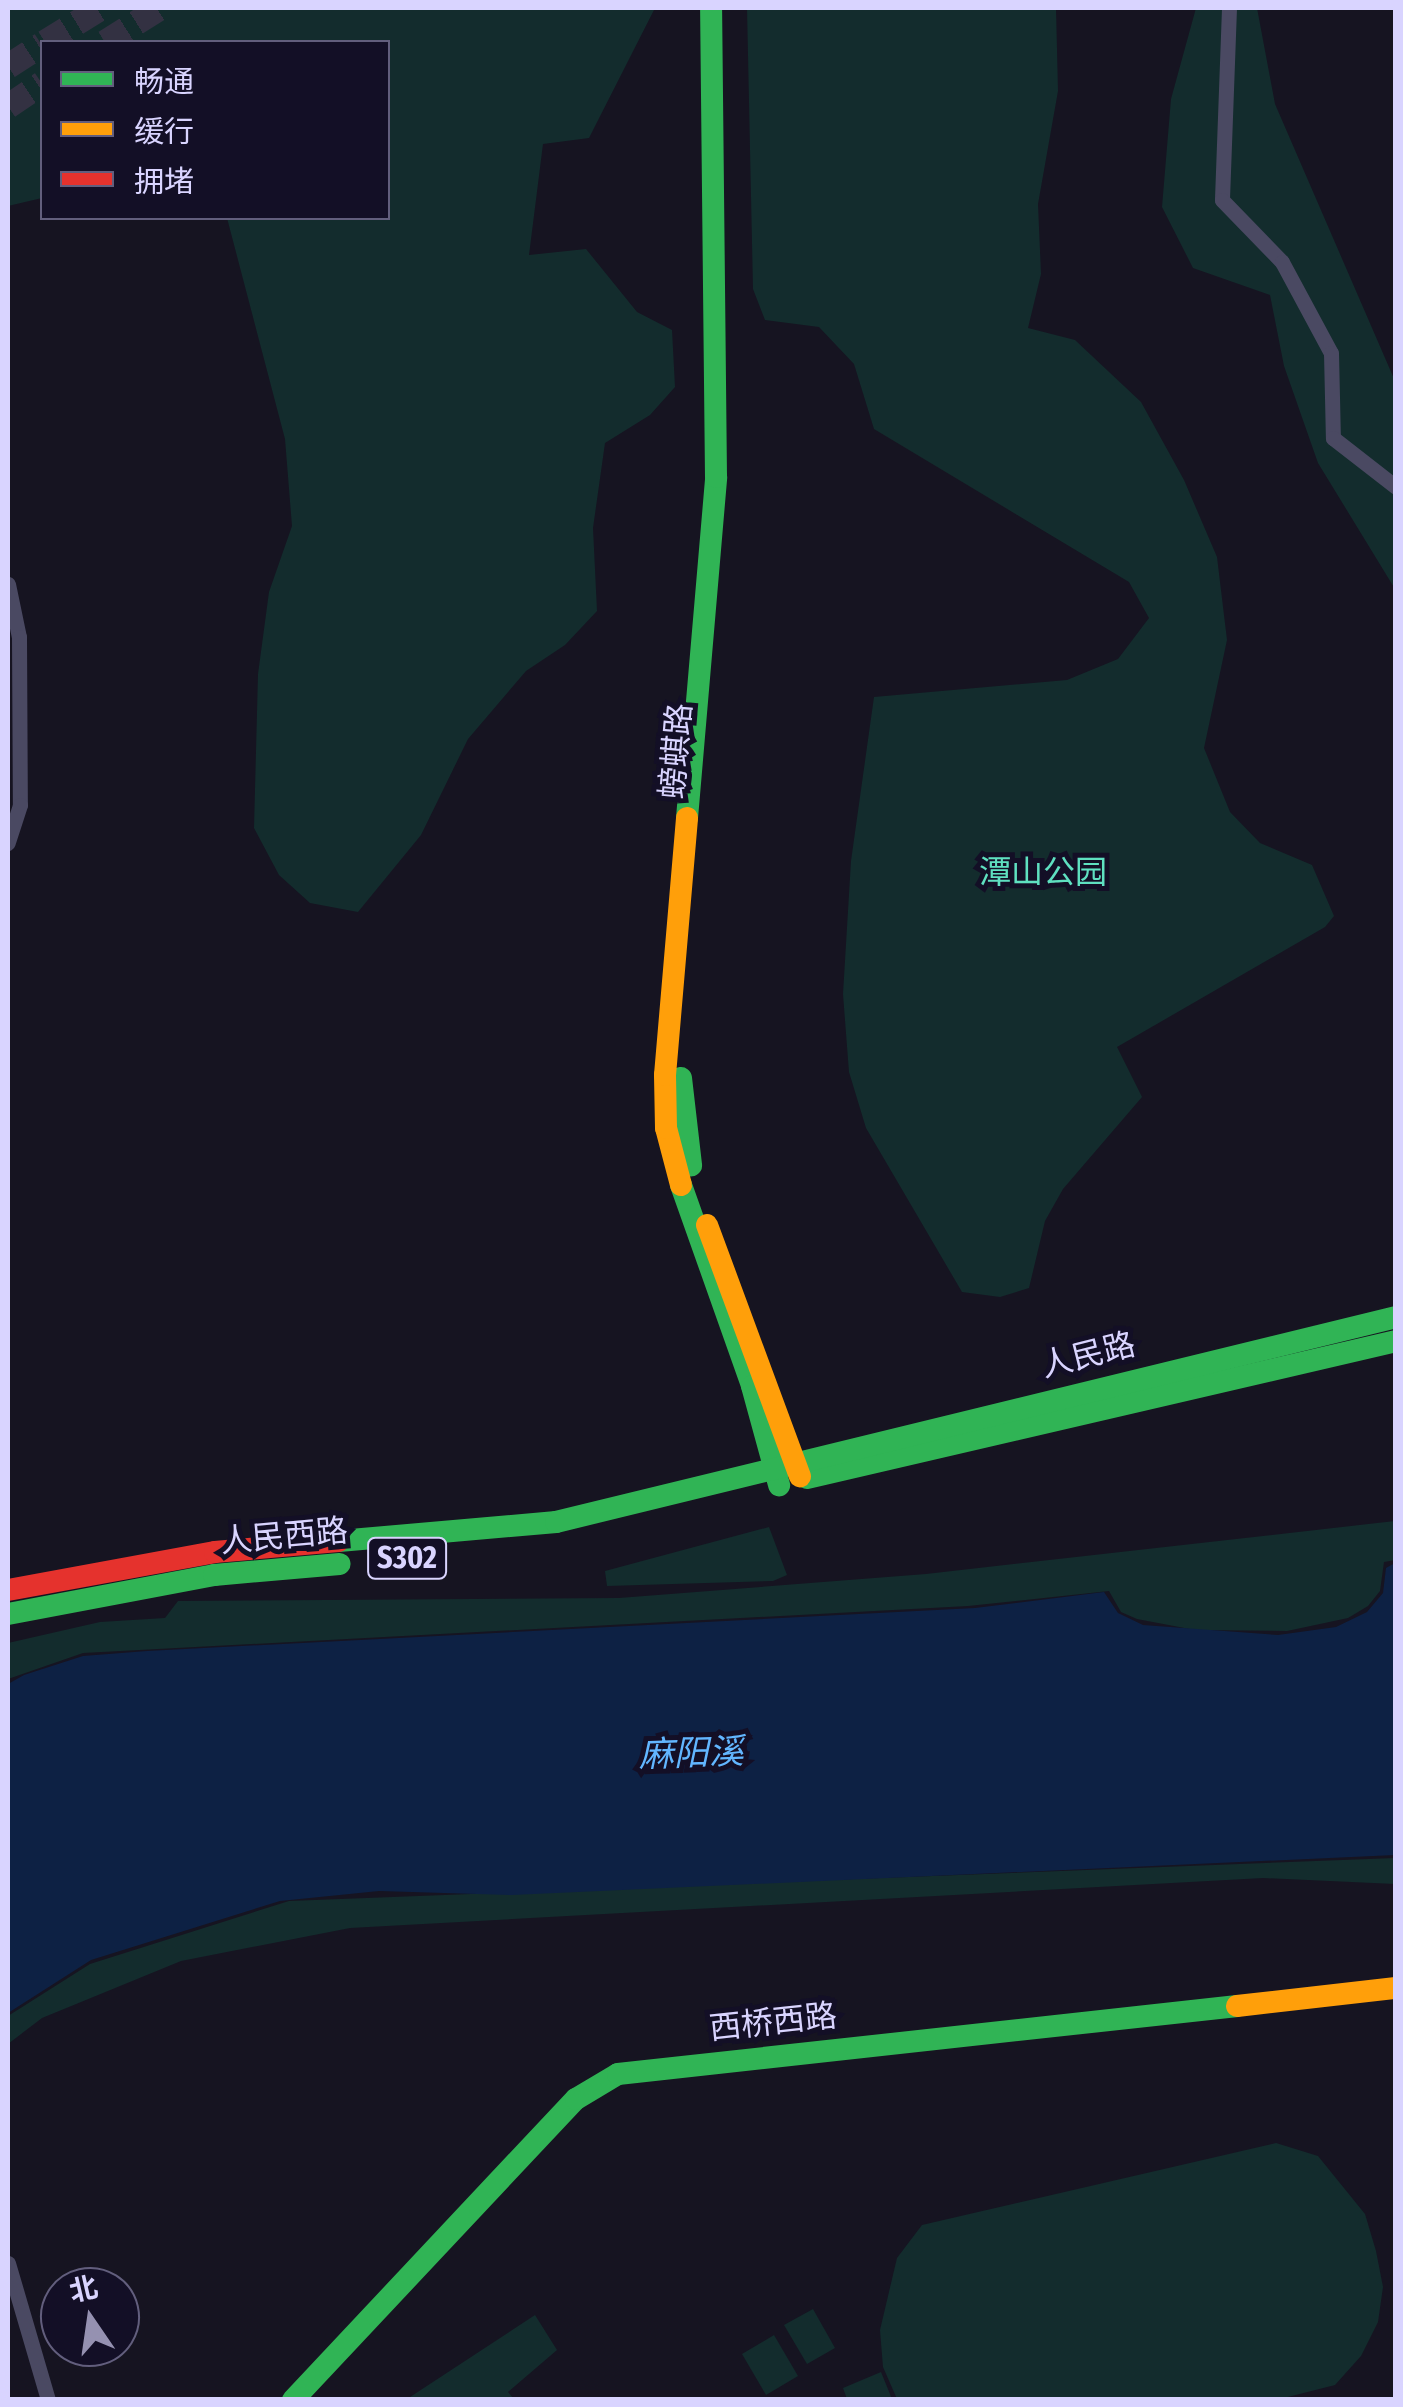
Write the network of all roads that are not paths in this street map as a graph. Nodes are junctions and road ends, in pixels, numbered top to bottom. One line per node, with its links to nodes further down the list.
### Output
1 (711, 8): 9 (main road)
2 (724, 8): 9 (main road, 螃蜞路)
3 (1229, 8): 4 (street)
4 (1396, 487)
5 (8, 584): 6 (street)
6 (8, 843)
7 (1396, 1317): 9 (main road, 人民路 / S302)
8 (1396, 1341): 9 (main road, 人民路 / S302)
9 (788, 1472): 10 (main road, 人民西路 / S302); 11 (main road, 人民西路 / S302)
10 (8, 1590)
11 (8, 1614)
12 (1396, 1988): 15 (main road, 西桥西路)
13 (8, 2263): 14 (street)
14 (48, 2400)
15 (292, 2400)

